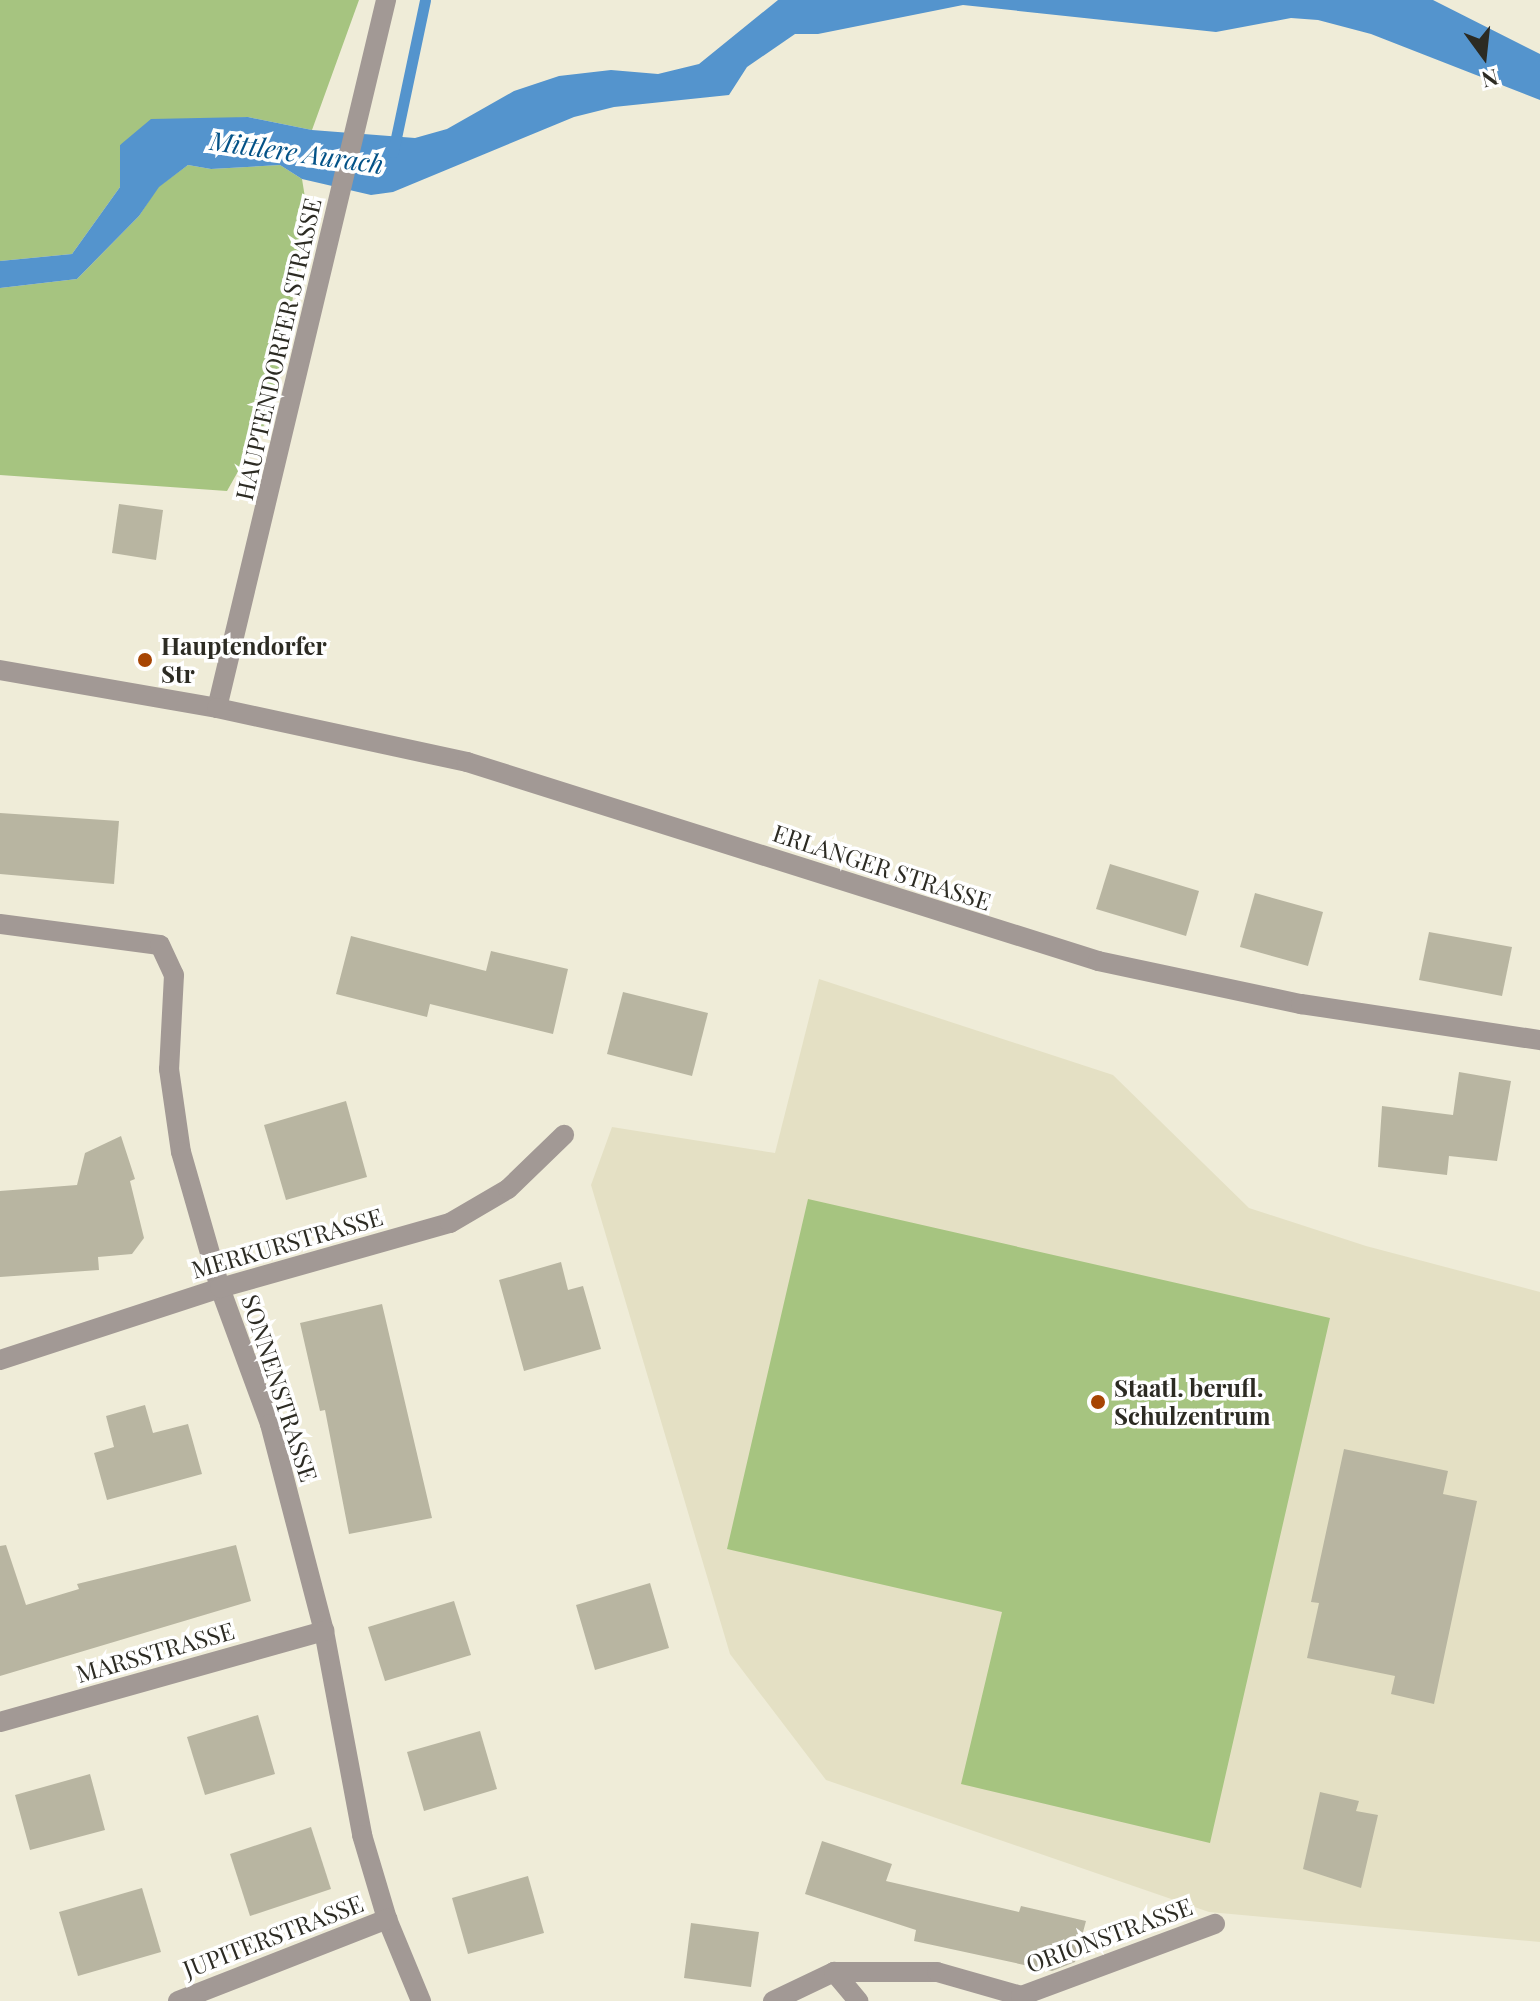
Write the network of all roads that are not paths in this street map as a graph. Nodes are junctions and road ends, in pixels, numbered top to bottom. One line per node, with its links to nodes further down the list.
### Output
1 (385, 2): 3 (street, HAUPTENDORFER STRASSE)
2 (0, 670): 3 (street, ERLANGER STRASSE)
3 (217, 708): 5 (street, ERLANGER STRASSE)
4 (0, 924): 7 (street, SONNENSTRASSE)
5 (1540, 1040)
6 (564, 1135): 7 (street, MERKURSTRASSE)
7 (220, 1288): 8 (street, MERKURSTRASSE); 9 (street, SONNENSTRASSE)
8 (0, 1360)
9 (324, 1631): 10 (street, MARSSTRASSE); 11 (street, SONNENSTRASSE)
10 (0, 1722)
11 (387, 1919): 15 (street, JUPITERSTRASSE); 16 (street, SONNENSTRASSE)
12 (1215, 1924): 14 (street, ORIONSTRASSE)
13 (834, 1972): 14 (street, ORIONSTRASSE); 17 (street, ORIONSTRASSE); 18 (street)
14 (1020, 1998)
15 (178, 2001)
16 (421, 2001)
17 (773, 2001)
18 (858, 2001)

